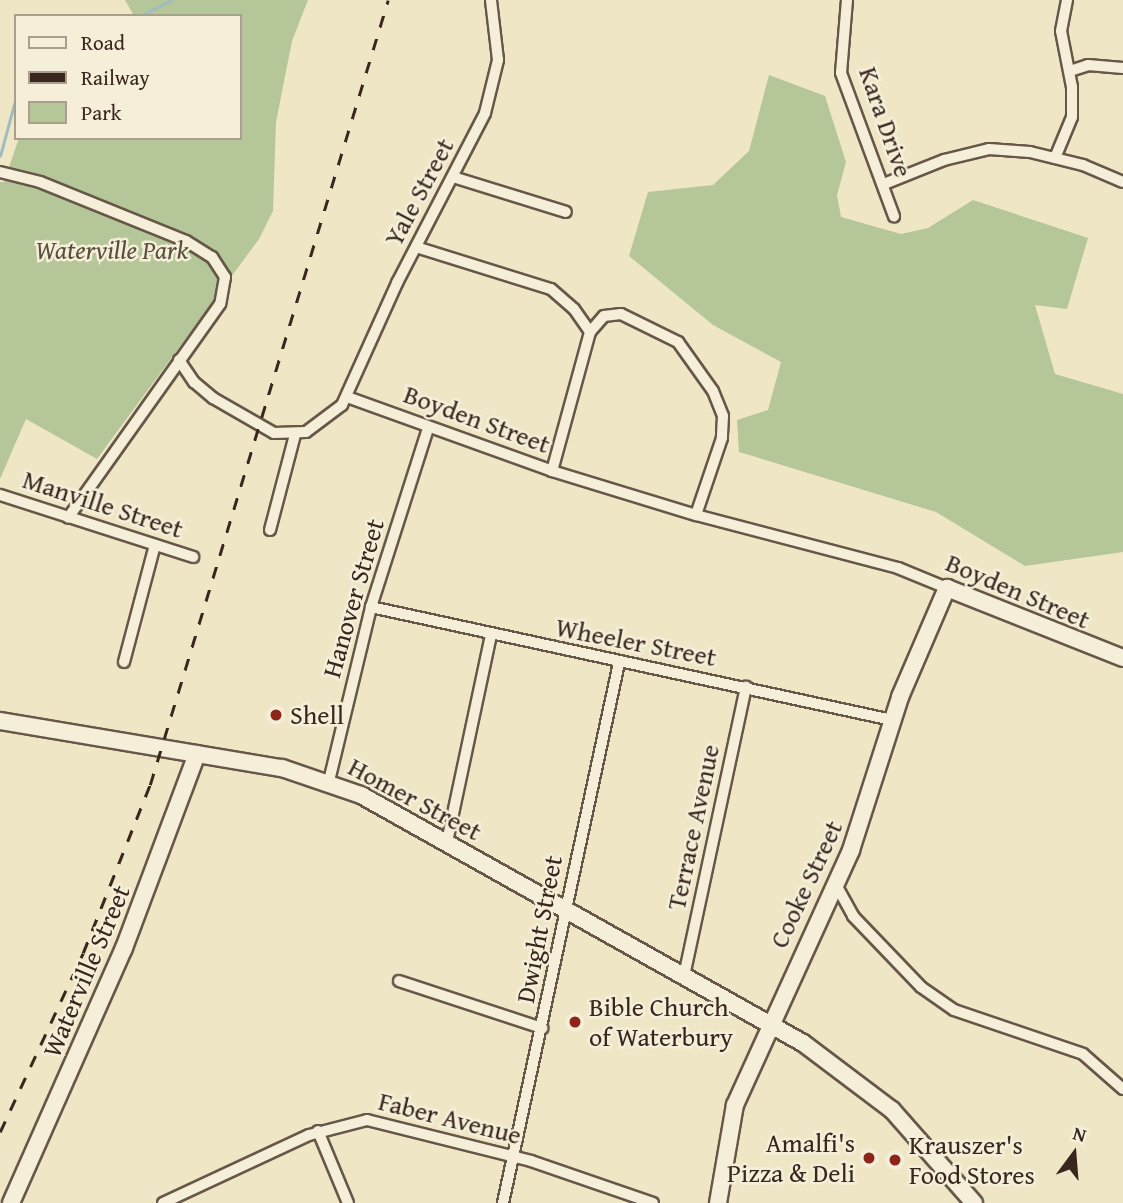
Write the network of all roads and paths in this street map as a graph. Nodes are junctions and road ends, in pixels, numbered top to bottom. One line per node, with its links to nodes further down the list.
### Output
1 (491, 0): 8 (street, Yale Street)
2 (847, 0): 10 (street, Kara Drive)
3 (1067, 0): 5 (street)
4 (1123, 68): 5 (street)
5 (1070, 71): 6 (street)
6 (1055, 158): 9 (street); 10 (street)
7 (3, 173): 15 (street)
8 (453, 177): 11 (street); 13 (street, Yale Street)
9 (1123, 182)
10 (884, 184): 12 (street, Kara Drive)
11 (566, 212)
12 (894, 216)
13 (416, 247): 14 (street); 16 (street, Yale Street)
14 (590, 332): 19 (street); 21 (street)
15 (179, 360): 18 (street); 22 (street)
16 (347, 397): 17 (street, Boyden Street); 18 (street)
17 (428, 428): 19 (street, Boyden Street); 27 (street, Hanover Street)
18 (295, 435): 23 (street)
19 (552, 471): 21 (street, Boyden Street)
20 (0, 495): 22 (street, Manville Street)
21 (696, 516): 26 (street, Boyden Street)
22 (68, 518): 24 (street, Manville Street)
23 (270, 530)
24 (155, 545): 25 (street, Manville Street); 30 (street)
25 (193, 557)
26 (947, 588): 29 (main road, Boyden Street); 33 (main road, Cooke Street)
27 (371, 607): 28 (street, Wheeler Street); 36 (street, Hanover Street)
28 (491, 635): 31 (street, Wheeler Street); 37 (street)
29 (1123, 658)
30 (124, 662)
31 (619, 663): 32 (street, Wheeler Street); 39 (street, Dwight Street)
32 (746, 687): 33 (street, Wheeler Street); 40 (street, Terrace Avenue)
33 (892, 720): 38 (main road, Cooke Street)
34 (0, 721): 35 (main road, Homer Street)
35 (197, 754): 36 (main road, Homer Street); 47 (main road, Waterville Street)
36 (329, 781): 37 (main road, Homer Street)
37 (447, 842): 39 (main road, Homer Street)
38 (835, 883): 42 (main road, Cooke Street); 44 (street)
39 (566, 908): 40 (main road, Homer Street); 43 (street, Dwight Street)
40 (684, 976): 42 (main road, Homer Street)
41 (399, 981): 43 (street)
42 (770, 1024): 52 (main road, Cooke Street); 53 (main road, Homer Street)
43 (542, 1028): 46 (street, Dwight Street)
44 (1123, 1089)
45 (318, 1131): 46 (street, Faber Avenue); 48 (street, Faber Avenue); 49 (street)
46 (514, 1156): 50 (street, Dwight Street); 51 (street, Faber Avenue)
47 (11, 1203)
48 (163, 1203)
49 (348, 1203)
50 (503, 1203)
51 (653, 1203)
52 (719, 1203)
53 (974, 1203)

